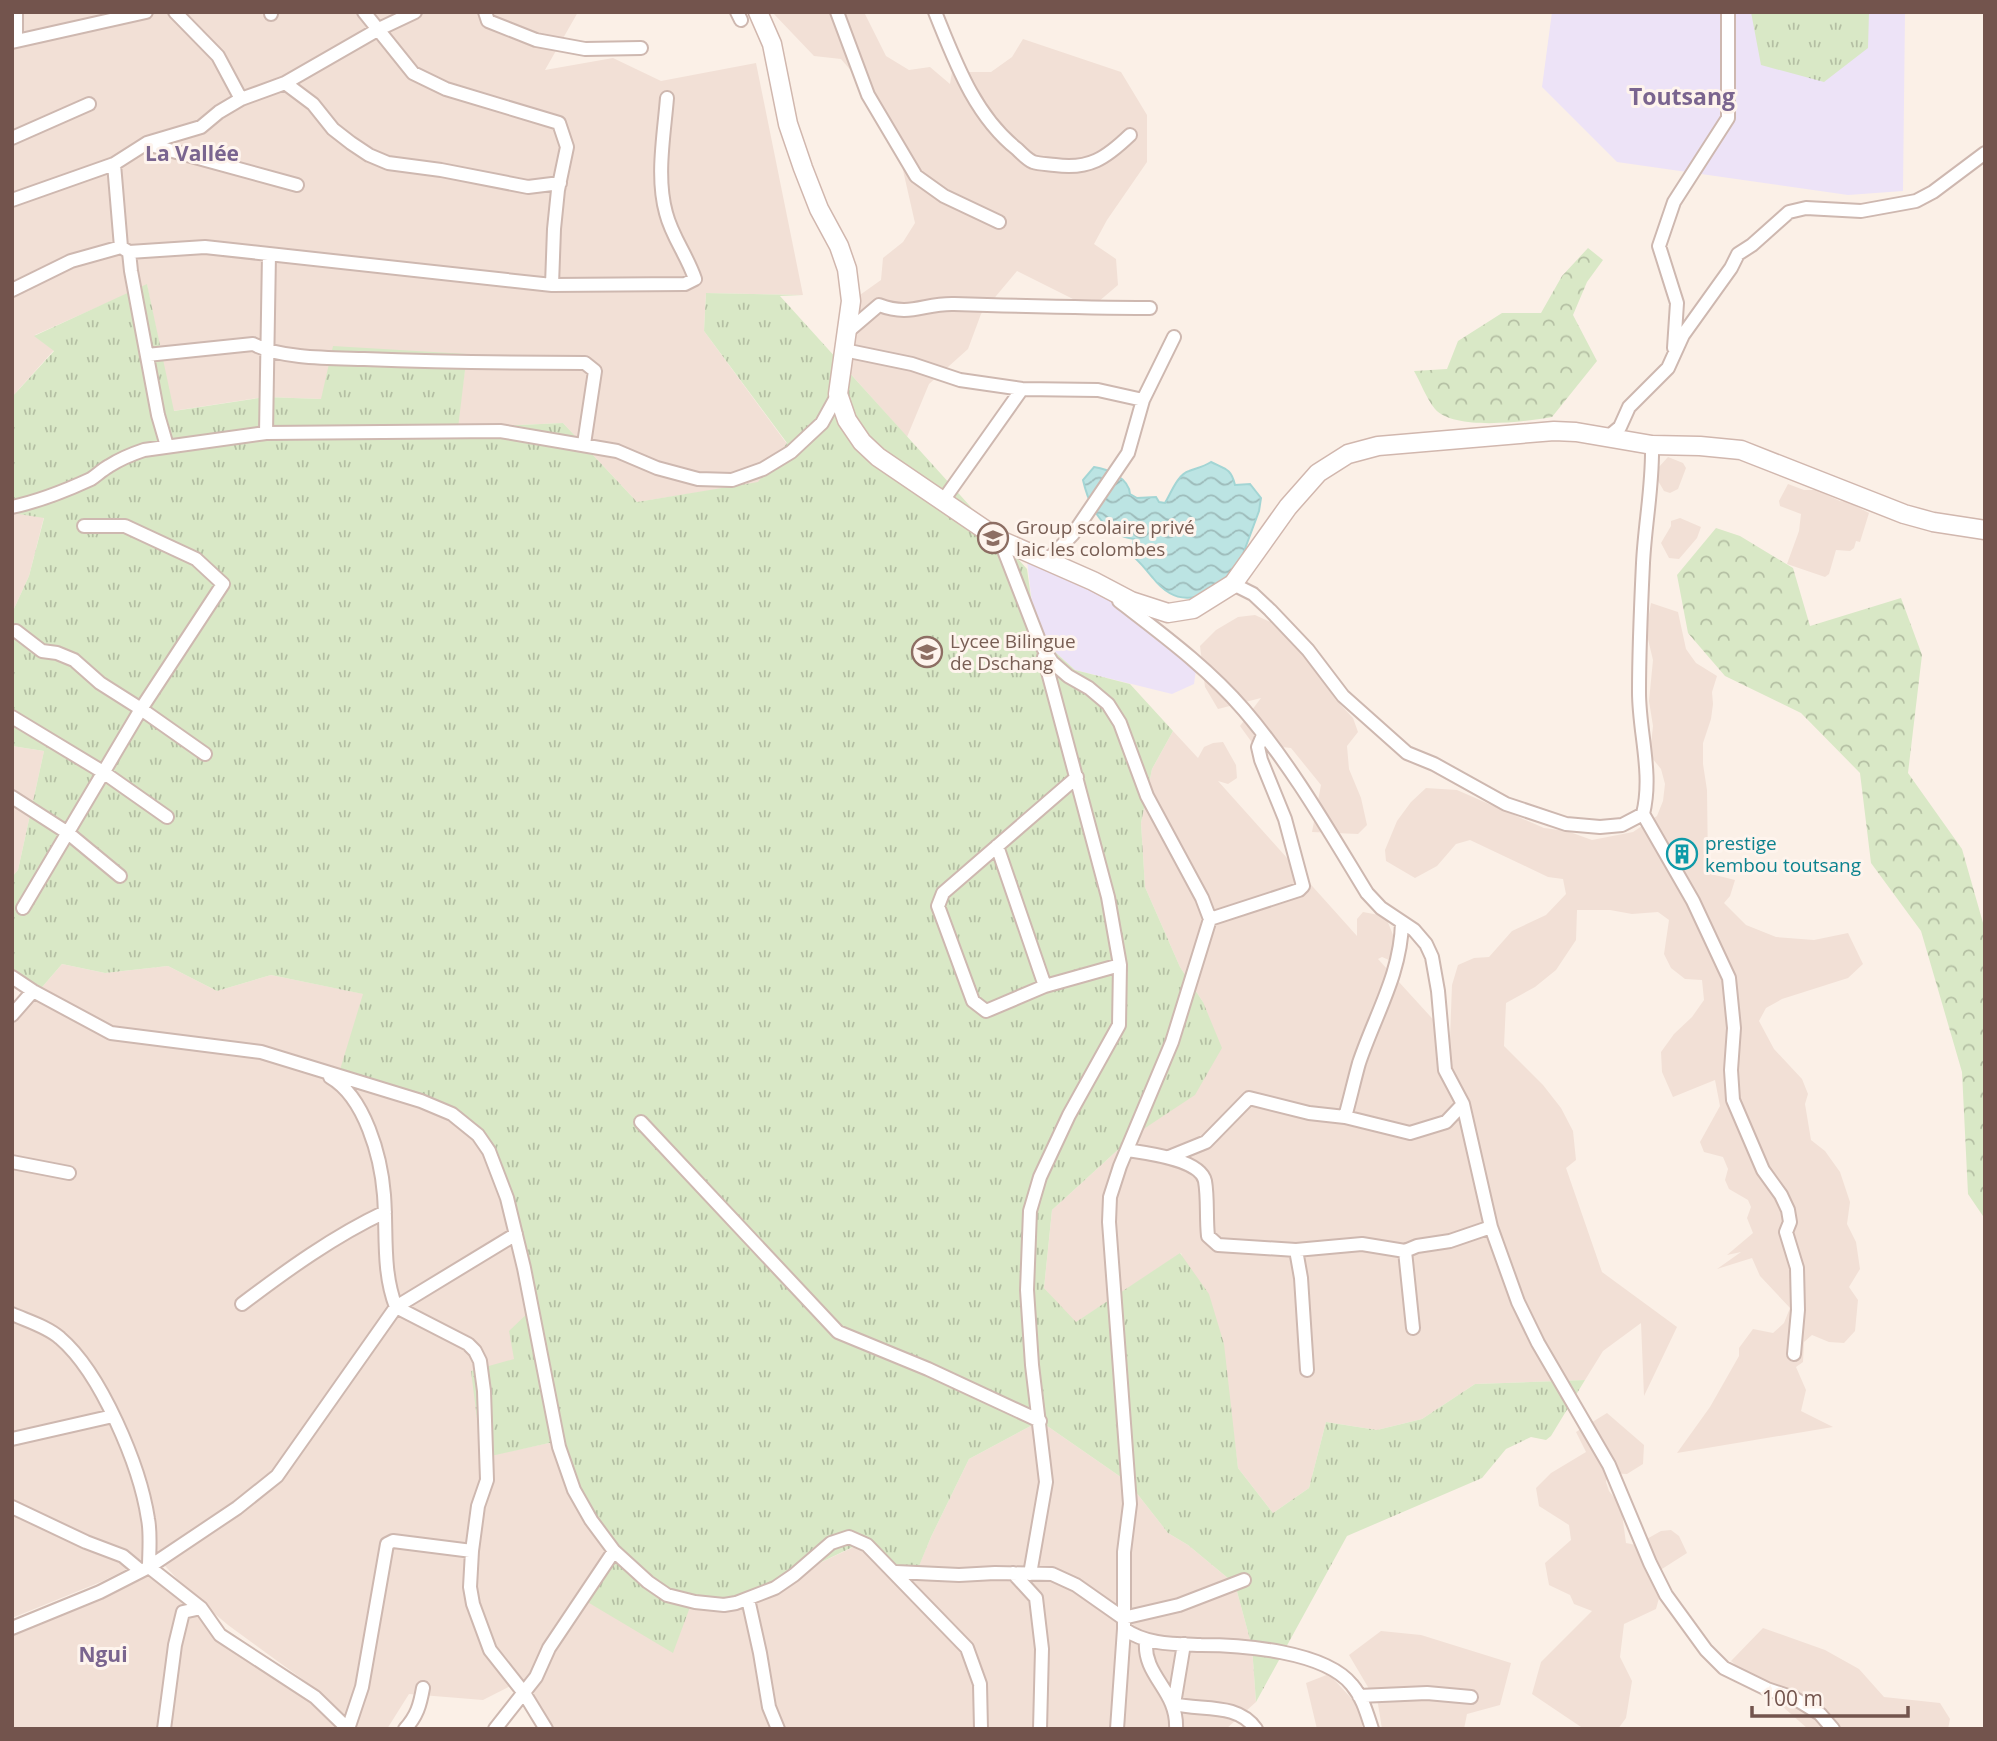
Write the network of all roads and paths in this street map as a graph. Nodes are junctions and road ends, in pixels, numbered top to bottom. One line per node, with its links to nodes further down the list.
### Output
1 (16, 12): 12 (street)
2 (146, 12): 12 (street)
3 (174, 12): 16 (street)
4 (364, 12): 11 (street)
5 (415, 12): 11 (street)
6 (485, 12): 13 (street)
7 (758, 12): 33 (street)
8 (837, 12): 26 (street)
9 (935, 12): 18 (street)
10 (1728, 12): 35 (street)
11 (379, 29): 14 (street); 23 (street)
12 (14, 42)
13 (641, 48)
14 (285, 83): 16 (street); 23 (street)
15 (667, 98): 29 (street)
16 (241, 99): 20 (street)
17 (89, 104): 19 (street)
18 (1130, 135)
19 (12, 138)
20 (147, 144): 22 (street); 24 (street)
21 (1985, 153): 35 (street)
22 (114, 164): 25 (street); 27 (street)
23 (560, 183): 29 (street)
24 (298, 186)
25 (12, 200)
26 (999, 222)
27 (125, 249): 28 (street); 30 (street); 36 (street)
28 (269, 254): 29 (street); 34 (street)
29 (552, 285)
30 (12, 290)
31 (1150, 308): 33 (street)
32 (1174, 337): 39 (street)
33 (844, 342): 37 (street); 38 (street)
34 (267, 351): 36 (street); 40 (street); 42 (street)
35 (1673, 353): 41 (street)
36 (147, 355): 44 (street)
37 (1021, 390): 39 (street); 45 (street)
38 (838, 394): 42 (street); 45 (street)
39 (1143, 400): 50 (street)
40 (266, 433): 42 (street); 44 (street)
41 (1608, 437): 43 (street); 52 (street)
42 (584, 444)
43 (1652, 445): 48 (street); 62 (street)
44 (167, 446): 46 (street)
45 (942, 502): 49 (street)
46 (12, 507)
47 (84, 526): 55 (street)
48 (1985, 530)
49 (1000, 541): 50 (street); 54 (street)
50 (1046, 562): 51 (street)
51 (1094, 582): 52 (street); 57 (street)
52 (1233, 584): 62 (street)
53 (16, 631): 55 (street)
54 (1040, 643): 60 (street); 68 (street)
55 (141, 709): 58 (street); 59 (street)
56 (12, 717): 59 (street)
57 (1263, 735): 68 (street); 69 (street)
58 (205, 754)
59 (103, 772): 63 (street); 64 (street)
60 (1077, 777): 65 (street); 70 (street)
61 (12, 797): 64 (street)
62 (1643, 814): 92 (street)
63 (167, 817)
64 (68, 833): 66 (street); 67 (street)
65 (997, 846): 72 (street); 72 (street)
66 (120, 876)
67 (23, 908)
68 (1210, 919): 79 (street)
69 (1402, 922): 76 (street); 77 (street)
70 (1120, 965): 72 (street); 95 (street)
71 (12, 977): 73 (street)
72 (1045, 986)
73 (33, 991): 74 (street); 75 (street)
74 (12, 1016)
75 (317, 1070): 83 (street); 85 (street)
76 (1463, 1104): 77 (street); 84 (street)
77 (1345, 1116): 80 (street)
78 (641, 1122): 95 (street)
79 (1127, 1150): 80 (street); 107 (street)
80 (1169, 1157): 86 (street)
81 (12, 1162): 82 (street)
82 (69, 1173)
83 (385, 1212): 88 (street); 89 (street)
84 (1491, 1227): 87 (street); 128 (street)
85 (516, 1234): 89 (street); 99 (street)
86 (1296, 1250): 87 (street); 93 (street)
87 (1405, 1251): 91 (street)
88 (243, 1304)
89 (396, 1307): 98 (street); 100 (street)
90 (12, 1314): 94 (street)
91 (1413, 1328)
92 (1794, 1354)
93 (1307, 1370)
94 (113, 1416): 96 (street); 100 (street)
95 (1040, 1421): 103 (street)
96 (12, 1439)
97 (12, 1507): 100 (street)
98 (472, 1551): 112 (street); 118 (street)
99 (614, 1551): 105 (street); 112 (street)
100 (145, 1569): 106 (street); 108 (street)
101 (896, 1572): 102 (street); 105 (street); 122 (street)
102 (1013, 1573): 103 (street); 123 (street)
103 (1030, 1574): 107 (street)
104 (1244, 1580): 107 (street)
105 (748, 1599): 121 (street)
106 (201, 1608): 117 (street); 118 (street)
107 (1124, 1624): 109 (street); 124 (street)
108 (12, 1628)
109 (1146, 1641): 110 (street); 115 (street)
110 (1184, 1644): 113 (street); 115 (street)
111 (423, 1688): 119 (street)
112 (524, 1693): 116 (street); 120 (street)
113 (1359, 1696): 114 (street); 127 (street)
114 (1471, 1697)
115 (1174, 1704): 125 (street); 126 (street)
116 (543, 1727)
117 (164, 1729)
118 (348, 1729)
119 (405, 1729)
120 (495, 1729)
121 (778, 1729)
122 (981, 1729)
123 (1040, 1729)
124 (1117, 1729)
125 (1175, 1729)
126 (1256, 1729)
127 (1372, 1729)
128 (1833, 1729)

